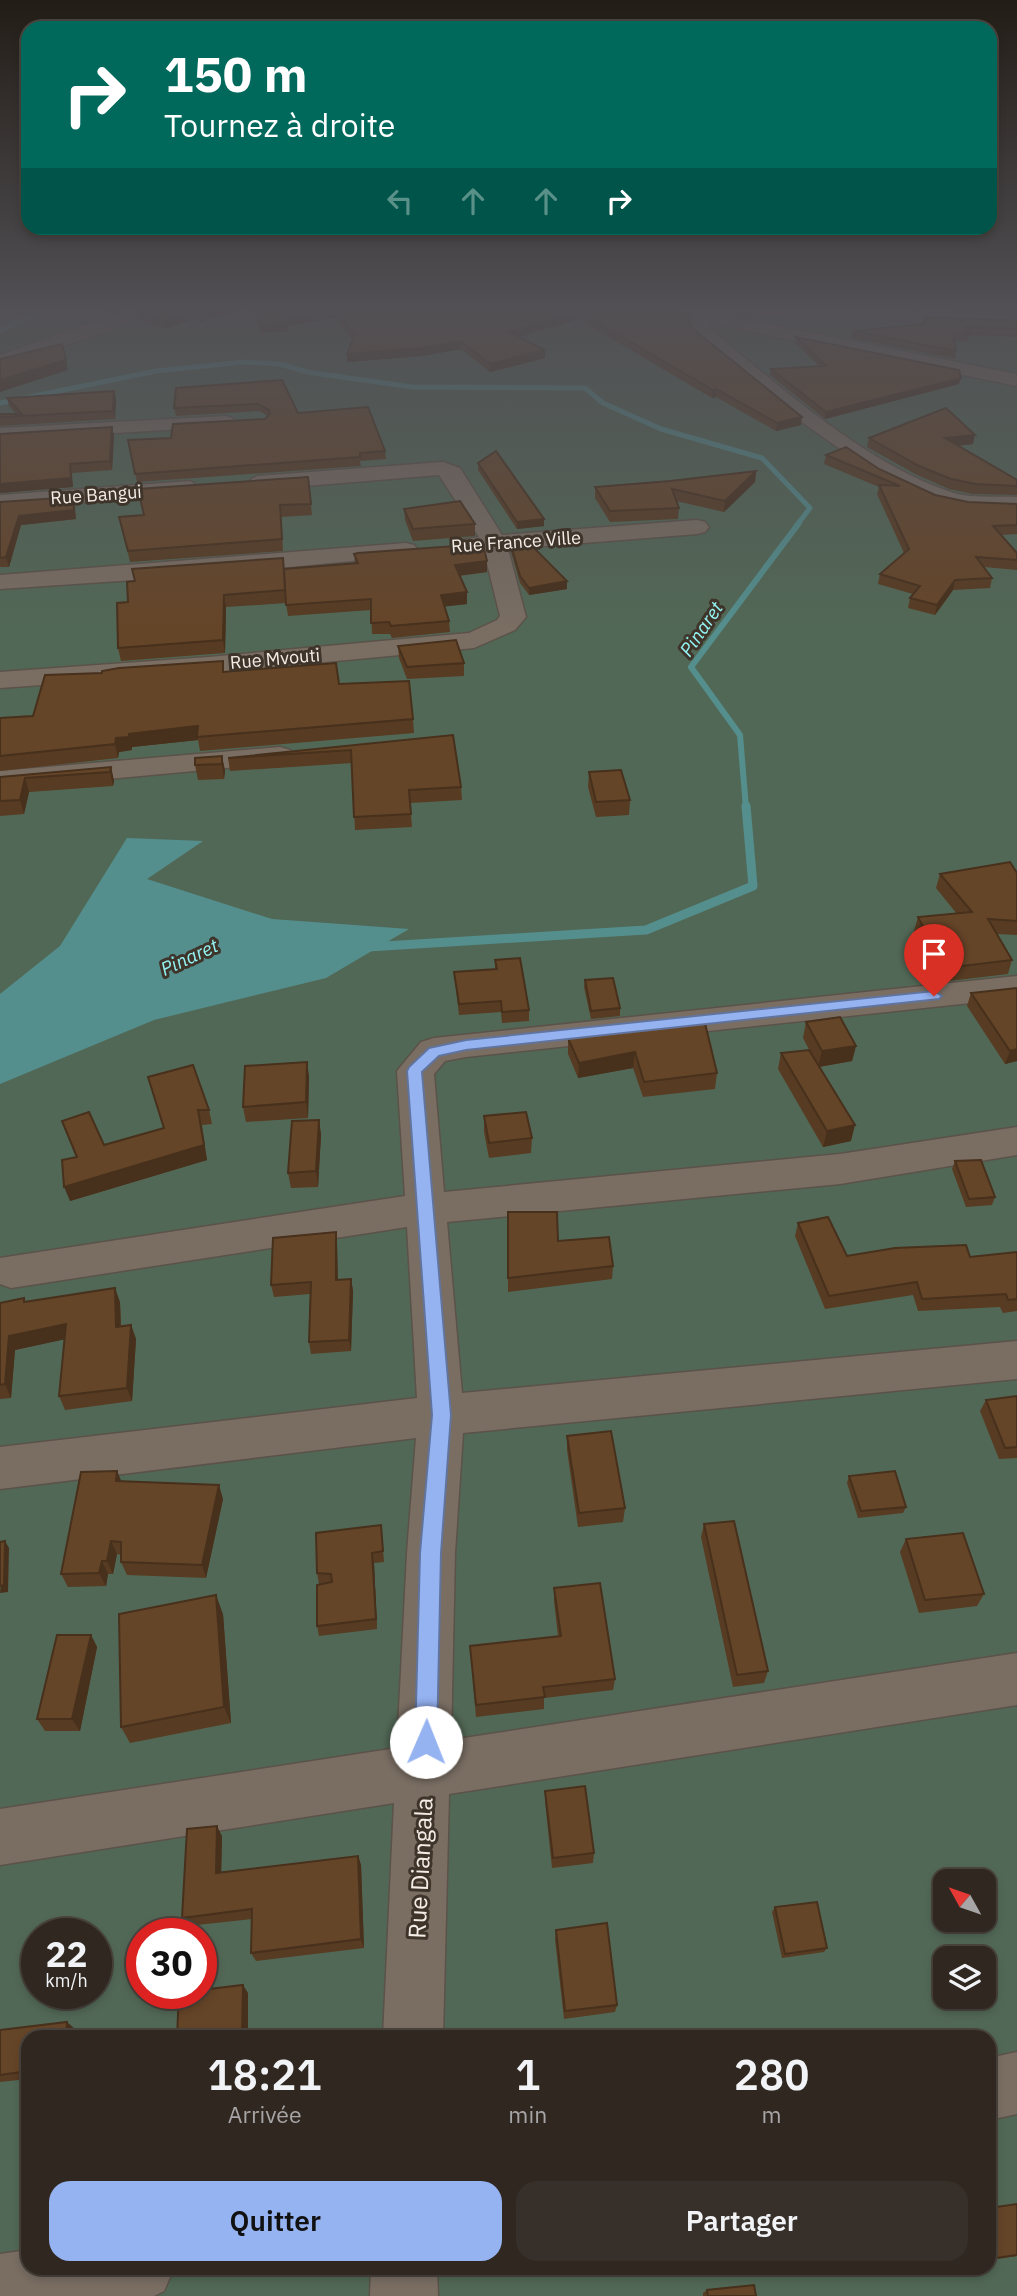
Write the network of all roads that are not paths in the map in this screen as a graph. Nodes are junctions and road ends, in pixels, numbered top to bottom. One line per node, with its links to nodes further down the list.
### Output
1 (808, 415): 7 (street)
2 (245, 421): 3 (street)
3 (0, 434)
4 (241, 484): 9 (street)
5 (215, 486): 6 (street, Rue Bangui)
6 (0, 502)
7 (1017, 504)
8 (696, 527): 9 (street, Rue France Ville)
9 (494, 542): 10 (street, Rue France Ville); 13 (street, Rue Mvouti)
10 (453, 546)
11 (426, 549): 12 (street, Rue France Ville)
12 (0, 582)
13 (0, 680)
14 (306, 754): 15 (street)
15 (0, 780)
16 (1017, 987): 18 (street, Rue Diangala)
17 (1017, 1141): 18 (street)
18 (424, 1209): 19 (street); 21 (street, Rue Diangala)
19 (12, 1271)
20 (1017, 1360): 21 (street)
21 (441, 1415): 22 (street); 24 (street, Rue Diangala)
22 (0, 1468)
23 (1017, 1679): 24 (street)
24 (425, 1769): 25 (street); 26 (street, Rue Diangala)
25 (0, 1837)
26 (413, 2030)
27 (1017, 2083): 28 (street)
28 (996, 2088)
29 (89, 2275): 31 (street)
30 (404, 2275): 32 (street)
31 (0, 2287)
32 (404, 2296)

